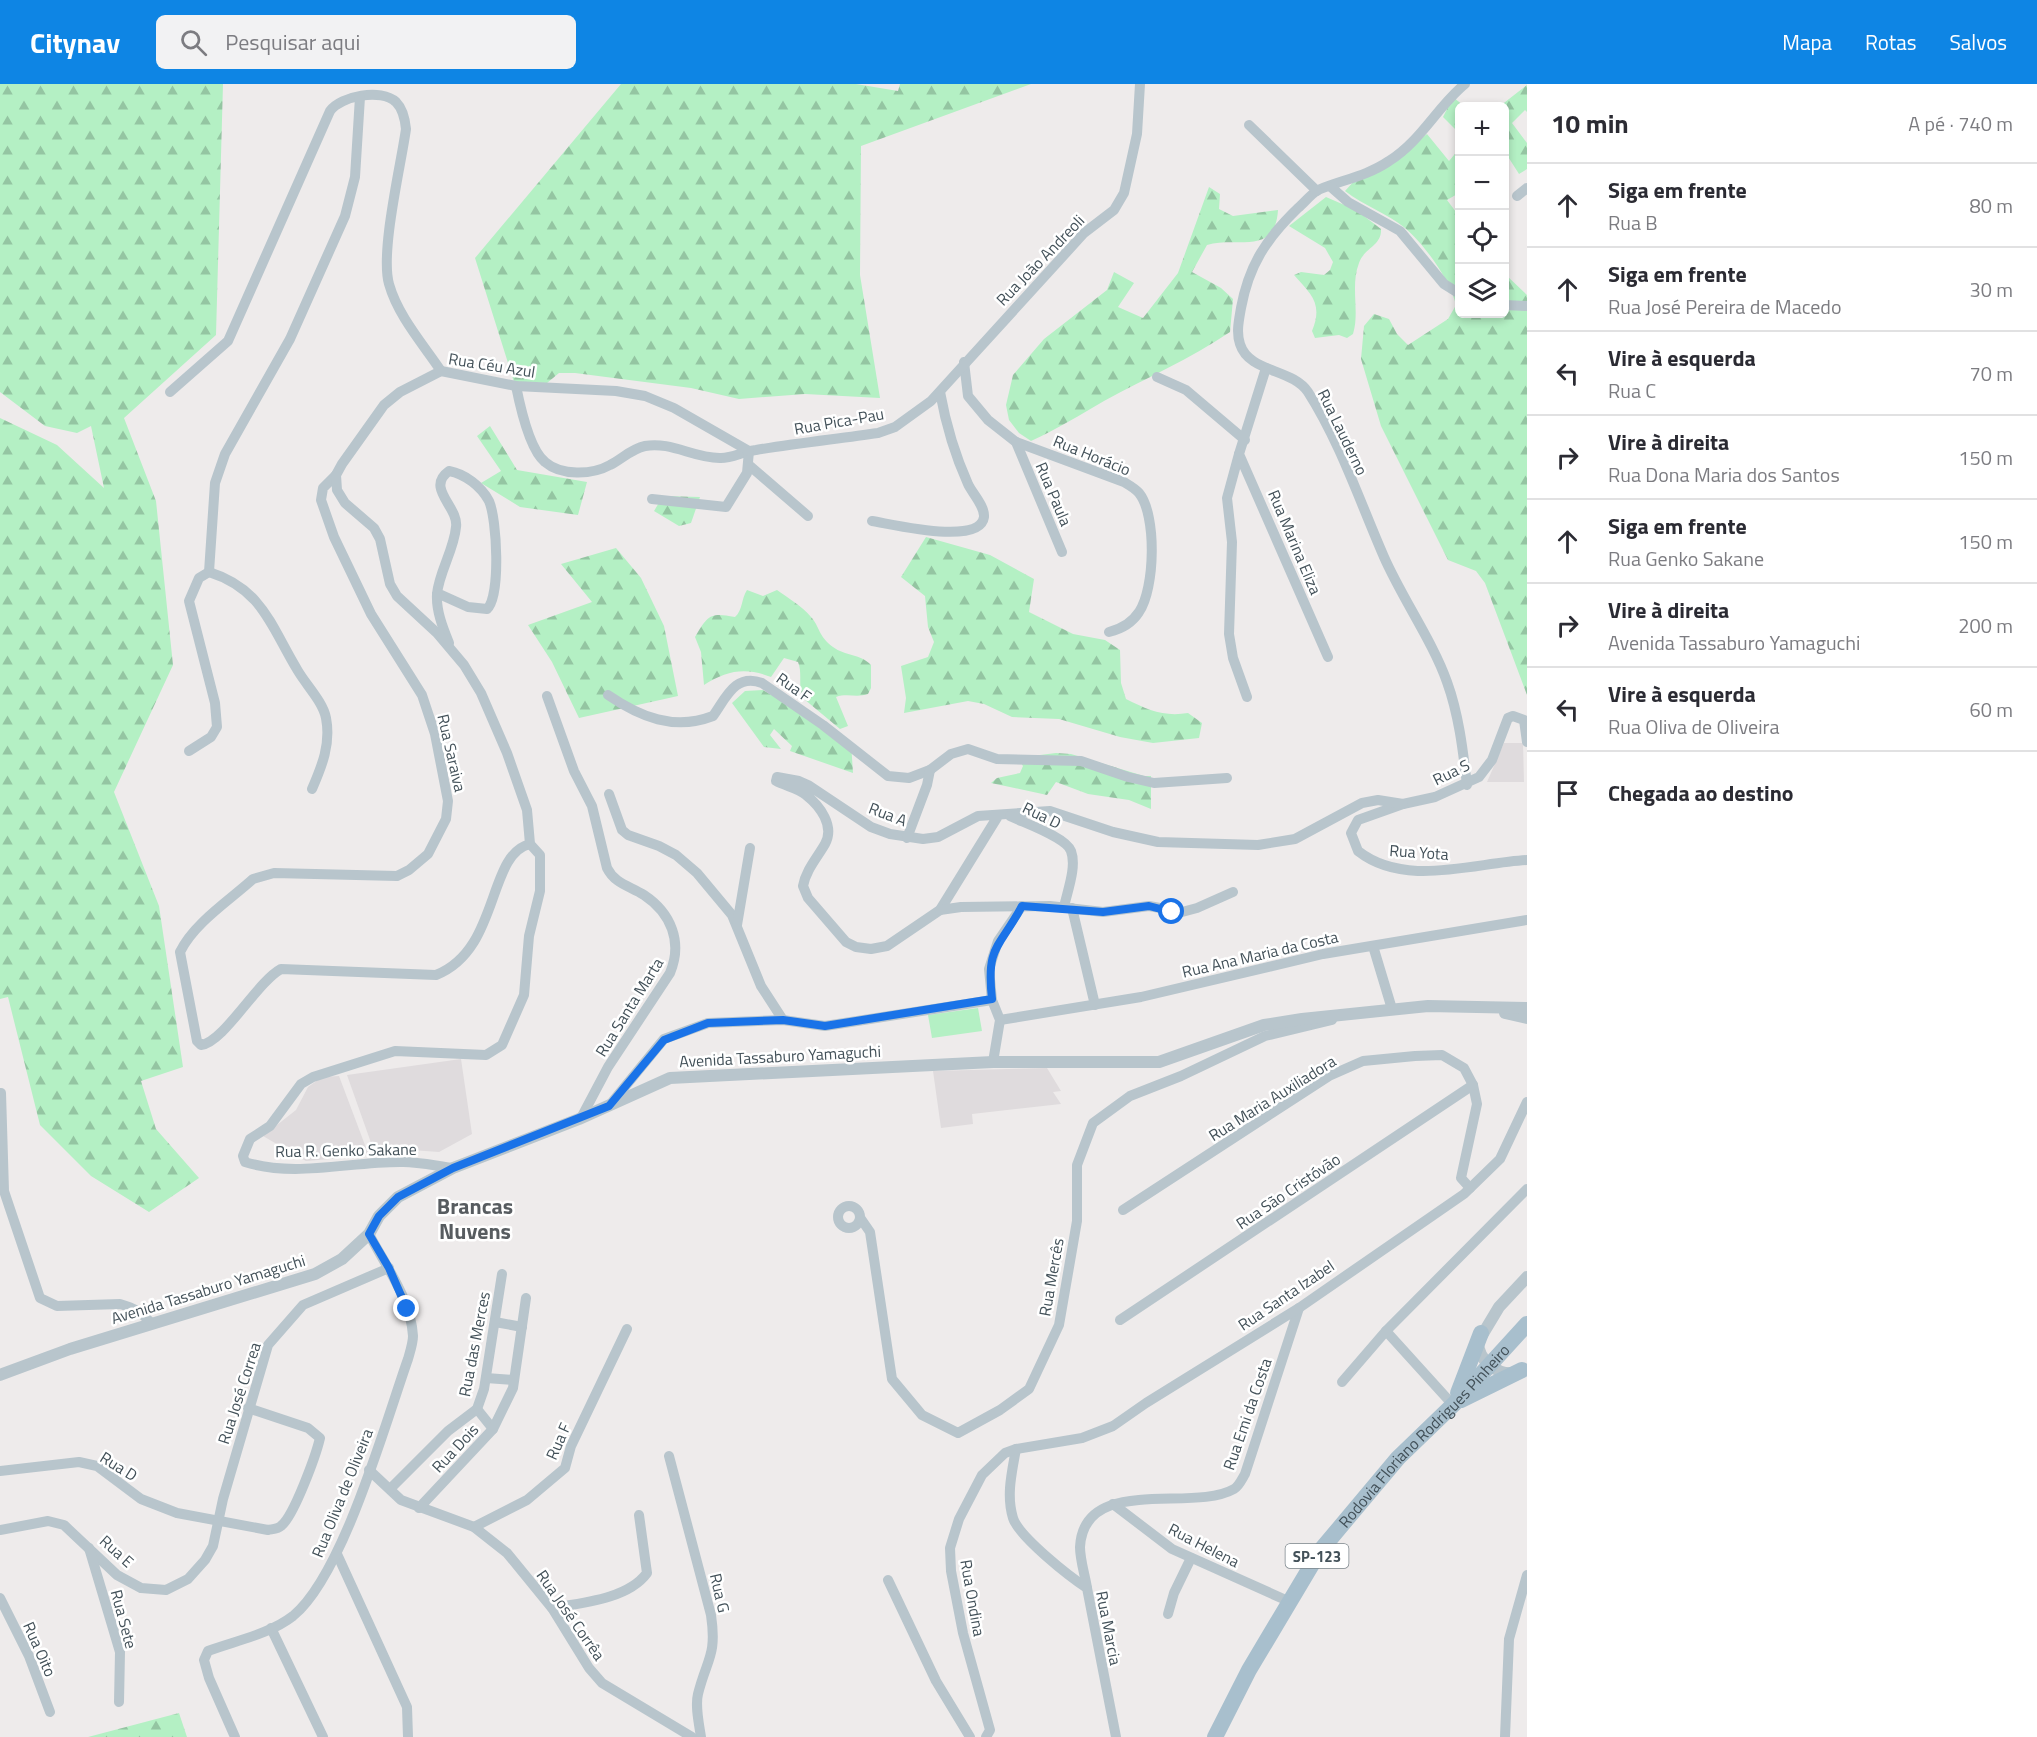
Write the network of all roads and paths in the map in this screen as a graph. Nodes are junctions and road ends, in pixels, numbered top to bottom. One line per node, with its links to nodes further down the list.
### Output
1 (1140, 84): 12 (street, Rua João Andreoli)
2 (1465, 84): 5 (street)
3 (360, 97): 14 (street); 18 (street); 30 (street)
4 (1249, 125): 7 (street)
5 (1331, 187): 7 (street); 9 (street)
6 (1527, 188): 8 (street)
7 (1317, 191): 13 (street, Rua Lauderno)
8 (1517, 196)
9 (1455, 291)
10 (1509, 305): 11 (street)
11 (1527, 306)
12 (964, 362): 15 (street, Rua João Andreoli); 21 (street, Rua Paula)
13 (1266, 369): 20 (street); 43 (street, Rua Lauderno)
14 (441, 371): 17 (street, Rua Céu Azul); 25 (street, Rua Céu Azul)
15 (951, 377): 19 (street, Rua Pica-Pau)
16 (1157, 377): 20 (street)
17 (516, 386): 22 (street, Rua Céu Azul); 22 (street, Rua Pica-Pau)
18 (170, 392)
19 (940, 392): 22 (street, Rua Pica-Pau); 28 (street)
20 (1245, 440): 23 (street)
21 (1016, 442): 29 (street, Rua Paula); 32 (street, Rua Horácio)
22 (749, 451): 24 (street)
23 (1239, 454): 34 (street, Rua Marina Eliza); 37 (street)
24 (750, 466): 26 (street); 27 (street)
25 (336, 475): 33 (street); 49 (street, Rua Saraiva)
26 (652, 499)
27 (807, 516)
28 (872, 521)
29 (1062, 552)
30 (209, 572): 40 (street); 44 (street)
31 (437, 593): 31 (street); 33 (street)
32 (1109, 632)
33 (452, 651): 49 (street)
34 (1328, 657)
35 (608, 695): 41 (street, Rua F)
36 (547, 696): 73 (street, Rua Santa Marta)
37 (1247, 697)
38 (1521, 719): 39 (street); 43 (street, Rua S)
39 (1527, 742)
40 (189, 751)
41 (930, 770): 42 (street, Rua F); 48 (street)
42 (1227, 778)
43 (1467, 785): 46 (street, Rua S)
44 (312, 789)
45 (609, 794): 57 (street)
46 (1403, 804): 47 (street, Rua A); 51 (street, Rua Yota)
47 (1004, 816): 48 (street, Rua A); 54 (street, Rua D); 55 (street)
48 (907, 838): 55 (street, Rua A)
49 (530, 844): 74 (street, Rua R. Genko Sakane)
50 (750, 848): 57 (street)
51 (1527, 860)
52 (1233, 891): 54 (street)
53 (1022, 906): 54 (street); 55 (street); 59 (street)
54 (1068, 908): 60 (street, Rua D)
55 (940, 910)
56 (1527, 920): 58 (street, Rua Ana Maria da Costa)
57 (737, 925): 66 (street)
58 (1373, 946): 60 (street, Rua Ana Maria da Costa); 63 (street)
59 (992, 999): 66 (street); 67 (street)
60 (1095, 1005): 67 (street, Rua Ana Maria da Costa)
61 (1484, 1008): 62 (street); 63 (street, Avenida Tassaburo Yamaguchi); 65 (street)
62 (1527, 1008)
63 (1392, 1009): 64 (street, Avenida Tassaburo Yamaguchi)
64 (1360, 1015): 68 (street, Avenida Tassaburo Yamaguchi); 78 (street, Rua Mercês)
65 (1527, 1018)
66 (783, 1020): 72 (street)
67 (1000, 1020): 68 (street)
68 (993, 1062): 72 (street, Avenida Tassaburo Yamaguchi)
69 (1473, 1085): 75 (street); 77 (street, Rua Maria Auxiliadora); 85 (street, Rua São Cristóvão)
70 (2, 1093): 87 (street)
71 (1527, 1101): 75 (street, Rua Santa Izabel)
72 (609, 1106): 73 (street, Avenida Tassaburo Yamaguchi)
73 (581, 1118): 74 (street, Avenida Tassaburo Yamaguchi)
74 (453, 1168): 79 (street, Avenida Tassaburo Yamaguchi)
75 (1470, 1188): 84 (street, Rua Santa Izabel)
76 (1527, 1189): 91 (street)
77 (1123, 1210)
78 (861, 1219)
79 (369, 1234): 80 (street, Rua Oliva de Oliveira); 87 (street, Avenida Tassaburo Yamaguchi)
80 (389, 1268): 100 (street, Rua José Correa); 105 (street, Rua Oliva de Oliveira)
81 (502, 1274): 86 (street, Rua das Merces)
82 (1527, 1277): 92 (street)
83 (526, 1298): 89 (street, Rua Dois)
84 (1299, 1308): 103 (street, Rua Santa Izabel); 108 (street, Rua Emi da Costa)
85 (1120, 1320)
86 (495, 1322): 89 (street); 96 (street, Rua das Merces)
87 (152, 1324): 95 (street, Avenida Tassaburo Yamaguchi)
88 (1527, 1324): 93 (main road, Rodovia Floriano Rodrigues Pinheiro / SP-123)
89 (522, 1327): 97 (street, Rua Dois)
90 (627, 1329): 112 (street, Rua F)
91 (1386, 1331): 98 (street); 99 (street)
92 (1481, 1333): 93 (street); 99 (main road)
93 (1489, 1364): 94 (street); 99 (main road, Rodovia Floriano Rodrigues Pinheiro / SP-123)
94 (1526, 1366): 99 (main road)
95 (0, 1376)
96 (486, 1378): 97 (street); 101 (street, Rua das Merces)
97 (513, 1380): 102 (street, Rua Dois)
98 (1342, 1382)
99 (1454, 1404): 121 (main road, Rodovia Floriano Rodrigues Pinheiro / SP-123)
100 (248, 1408): 111 (street, Rua José Correa); 111 (street, Rua D)
101 (477, 1408): 102 (street); 107 (street, Rua das Merces)
102 (493, 1429): 109 (street, Rua Dois)
103 (1016, 1449): 119 (street, Rua Marcia); 133 (street, Rua Ondina)
104 (669, 1456): 131 (street, Rua G)
105 (369, 1470): 107 (street, Rua José Corrêa); 115 (street, Rua Oliva de Oliveira)
106 (0, 1471): 111 (street, Rua D)
107 (390, 1489): 109 (street, Rua José Corrêa)
108 (1113, 1504): 116 (street, Rua Helena); 119 (street, Rua Emi da Costa)
109 (419, 1508): 112 (street, Rua José Corrêa)
110 (639, 1515): 122 (street)
111 (217, 1522): 114 (street, Rua E)
112 (474, 1527): 122 (street, Rua José Corrêa)
113 (0, 1530): 114 (street, Rua E)
114 (88, 1545): 125 (street, Rua Sete)
115 (337, 1554): 124 (street, Rua Oliva de Oliveira); 129 (street)
116 (1191, 1558): 121 (street, Rua Helena); 123 (street)
117 (1527, 1575): 136 (street)
118 (888, 1580): 132 (street)
119 (1087, 1588): 134 (street, Rua Marcia)
120 (0, 1598): 126 (street, Rua Oito)
121 (1288, 1601): 135 (main road, Rodovia Floriano Rodrigues Pinheiro / SP-123)
122 (552, 1608): 130 (street, Rua José Corrêa)
123 (1168, 1614)
124 (271, 1628): 127 (street, Rua Oliva de Oliveira); 128 (street)
125 (118, 1702)
126 (50, 1712)
127 (235, 1737)
128 (323, 1737)
129 (408, 1737)
130 (693, 1737)
131 (700, 1737)
132 (970, 1737)
133 (986, 1737)
134 (1116, 1737)
135 (1215, 1737)
136 (1505, 1737)

